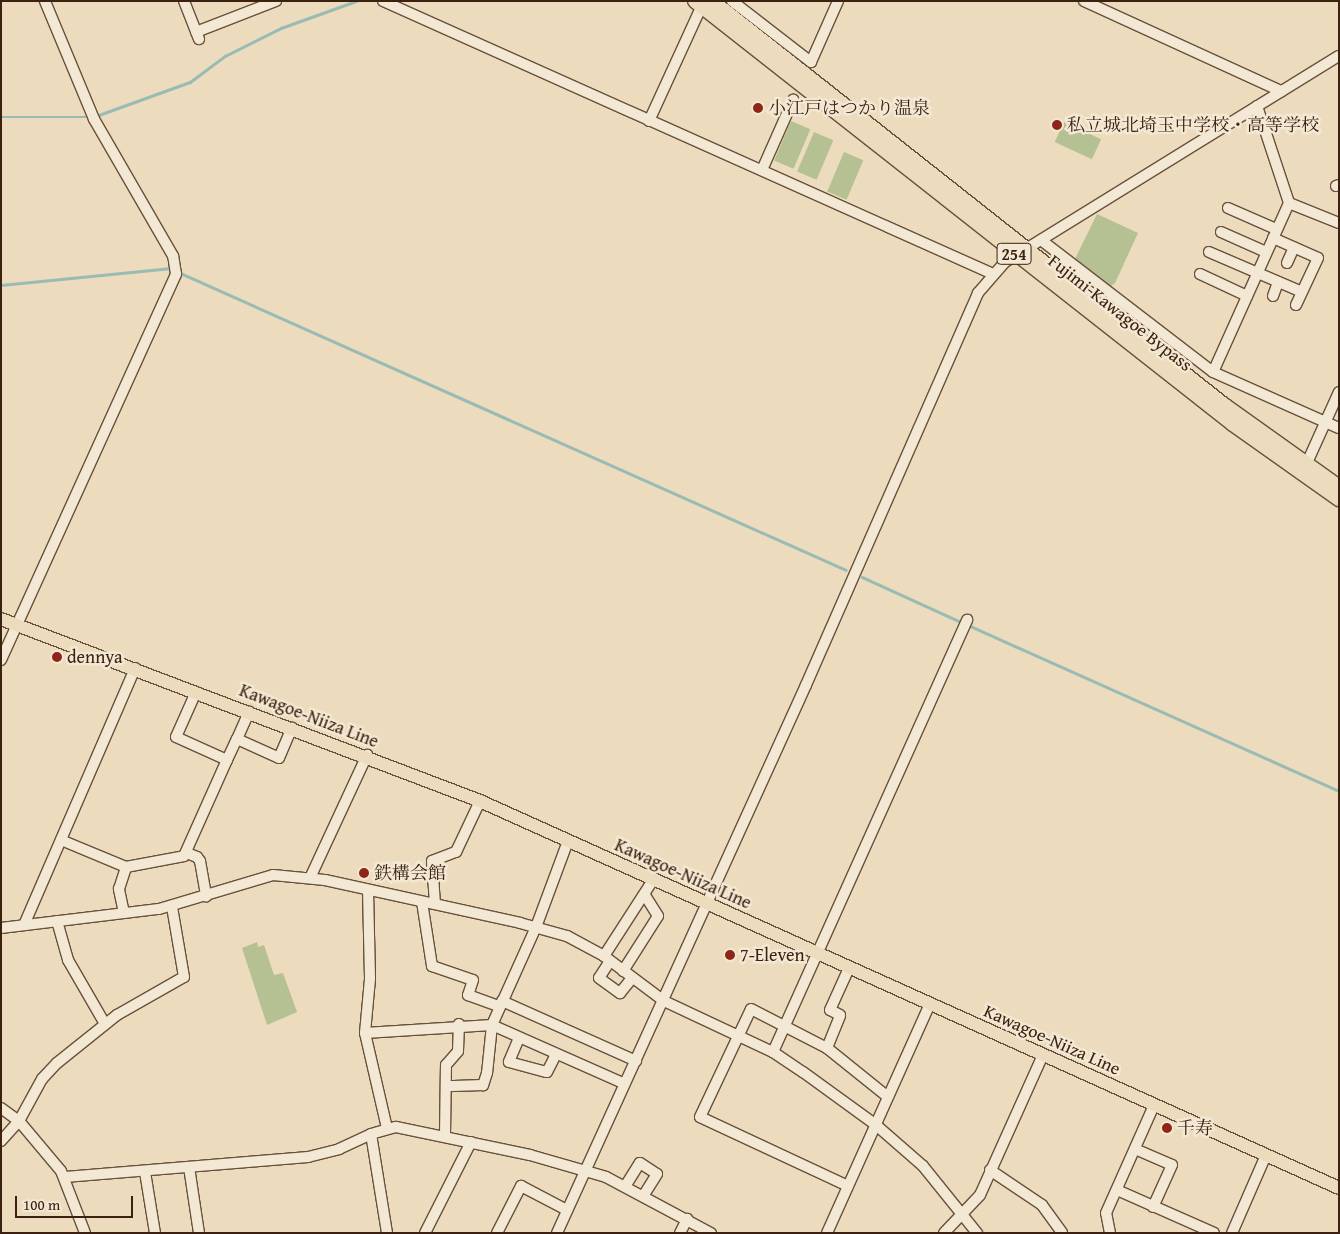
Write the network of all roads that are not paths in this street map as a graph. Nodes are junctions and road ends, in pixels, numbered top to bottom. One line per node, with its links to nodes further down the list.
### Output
1 (45, 1): 43 (street)
2 (184, 1): 3 (street)
3 (276, 1)
4 (383, 1): 13 (street)
5 (732, 1): 6 (street)
6 (838, 1)
7 (1084, 1): 10 (street)
8 (703, 2): 13 (street); 22 (highway, Fujimi-Kawagoe Bypass / 254)
9 (1339, 56): 10 (street)
10 (1281, 91): 12 (street)
11 (794, 100): 14 (street)
12 (1257, 106): 15 (street); 20 (street)
13 (649, 121): 14 (street)
14 (762, 170): 27 (street)
15 (1288, 203): 17 (street); 19 (street)
16 (1228, 208): 19 (street)
17 (1339, 223)
18 (1221, 232): 24 (street)
19 (1274, 233): 21 (street); 24 (street)
20 (1041, 240): 22 (street); 34 (street)
21 (1294, 247): 25 (street); 30 (street)
22 (1022, 252): 27 (street); 38 (highway, Fujimi-Kawagoe Bypass / 254); 40 (highway, Fujimi-Kawagoe Bypass / 254)
23 (1210, 252): 26 (street)
24 (1266, 252): 26 (street)
25 (1287, 263)
26 (1257, 273): 29 (street); 31 (street)
27 (993, 274): 64 (street)
28 (1200, 274): 31 (street)
29 (1278, 282): 30 (street); 32 (street)
30 (1302, 292): 33 (street)
31 (1247, 296): 34 (street)
32 (1273, 296)
33 (1296, 306)
34 (1213, 372): 36 (street)
35 (1339, 392): 36 (street)
36 (1326, 421): 37 (street); 38 (street)
37 (1339, 428)
38 (1306, 465): 39 (highway, Fujimi-Kawagoe Bypass / 254)
39 (1339, 487)
40 (1339, 499)
41 (1, 619): 43 (main road, Kawagoe-Niiza Line)
42 (967, 620): 71 (street)
43 (17, 624): 44 (street); 45 (main road, Kawagoe-Niiza Line)
44 (1, 660)
45 (135, 668): 46 (main road, Kawagoe-Niiza Line); 53 (street)
46 (196, 692): 47 (main road, Kawagoe-Niiza Line); 51 (street)
47 (249, 712): 48 (main road, Kawagoe-Niiza Line); 49 (street)
48 (292, 728): 49 (street); 50 (main road, Kawagoe-Niiza Line)
49 (237, 739): 51 (street)
50 (367, 755): 52 (main road, Kawagoe-Niiza Line); 57 (street)
51 (227, 760): 55 (street)
52 (480, 801): 54 (main road, Kawagoe-Niiza Line); 63 (street)
53 (61, 840): 56 (street); 68 (street)
54 (568, 841): 58 (main road, Kawagoe-Niiza Line); 69 (street)
55 (187, 852): 56 (street); 61 (street)
56 (126, 867): 66 (street)
57 (310, 878): 59 (street); 61 (street)
58 (653, 880): 60 (street); 64 (main road, Kawagoe-Niiza Line)
59 (368, 890): 62 (street); 83 (street)
60 (645, 895): 72 (street); 74 (street)
61 (206, 896): 65 (street)
62 (422, 902): 63 (street); 77 (street)
63 (435, 904): 69 (street)
64 (708, 905): 71 (main road, Kawagoe-Niiza Line); 76 (street)
65 (172, 907): 66 (street); 79 (street)
66 (124, 913): 67 (street)
67 (57, 921): 68 (street); 79 (street)
68 (24, 925): 70 (street)
69 (536, 927): 72 (street); 77 (street)
70 (1, 928)
71 (818, 954): 73 (main road, Kawagoe-Niiza Line); 82 (street)
72 (607, 959): 74 (street); 75 (street)
73 (849, 968): 78 (main road, Kawagoe-Niiza Line); 86 (street)
74 (623, 971): 75 (street)
75 (632, 978): 76 (street)
76 (664, 1001): 84 (street); 90 (street)
77 (500, 1004): 81 (street); 90 (street)
78 (930, 1004): 89 (main road, Kawagoe-Niiza Line); 93 (street)
79 (105, 1024): 96 (street)
80 (459, 1024): 81 (street); 83 (street); 92 (street)
81 (492, 1024): 85 (street); 92 (street)
82 (785, 1027): 84 (street); 86 (street); 87 (street)
83 (365, 1033): 98 (street)
84 (738, 1036): 87 (street); 111 (street)
85 (519, 1038): 88 (street); 88 (street)
86 (827, 1048): 93 (street)
87 (773, 1052): 97 (street)
88 (556, 1054): 91 (street)
89 (1042, 1055): 94 (main road, Kawagoe-Niiza Line); 106 (street)
90 (636, 1061): 91 (street)
91 (625, 1084): 107 (street)
92 (446, 1086): 100 (street)
93 (888, 1097): 97 (street)
94 (1154, 1105): 103 (street); 104 (main road, Kawagoe-Niiza Line)
95 (1, 1108): 96 (street)
96 (19, 1121): 101 (street); 109 (street)
97 (876, 1125): 111 (street); 117 (street)
98 (387, 1128): 99 (street); 100 (street)
99 (371, 1134): 105 (street); 122 (street)
100 (445, 1135): 102 (street)
101 (1, 1141)
102 (471, 1142): 107 (street); 123 (street)
103 (1135, 1149): 113 (street); 115 (street)
104 (1266, 1155): 112 (main road, Kawagoe-Niiza Line); 134 (street)
105 (189, 1167): 108 (street); 121 (street)
106 (990, 1170): 117 (street); 131 (street)
107 (586, 1171): 110 (street); 116 (street)
108 (146, 1172): 109 (street); 120 (street)
109 (65, 1177): 119 (street)
110 (626, 1185): 114 (street); 114 (street)
111 (848, 1186): 128 (street)
112 (1339, 1188)
113 (1117, 1190): 115 (street); 132 (street)
114 (644, 1195): 118 (street)
115 (1153, 1207): 133 (street)
116 (567, 1210): 124 (street); 125 (street)
117 (962, 1213): 129 (street); 130 (street)
118 (687, 1219): 126 (street); 127 (street)
119 (85, 1233)
120 (155, 1233)
121 (199, 1233)
122 (388, 1233)
123 (425, 1233)
124 (497, 1233)
125 (557, 1233)
126 (680, 1233)
127 (711, 1233)
128 (827, 1233)
129 (944, 1233)
130 (977, 1233)
131 (1062, 1233)
132 (1110, 1233)
133 (1214, 1233)
134 (1232, 1233)

